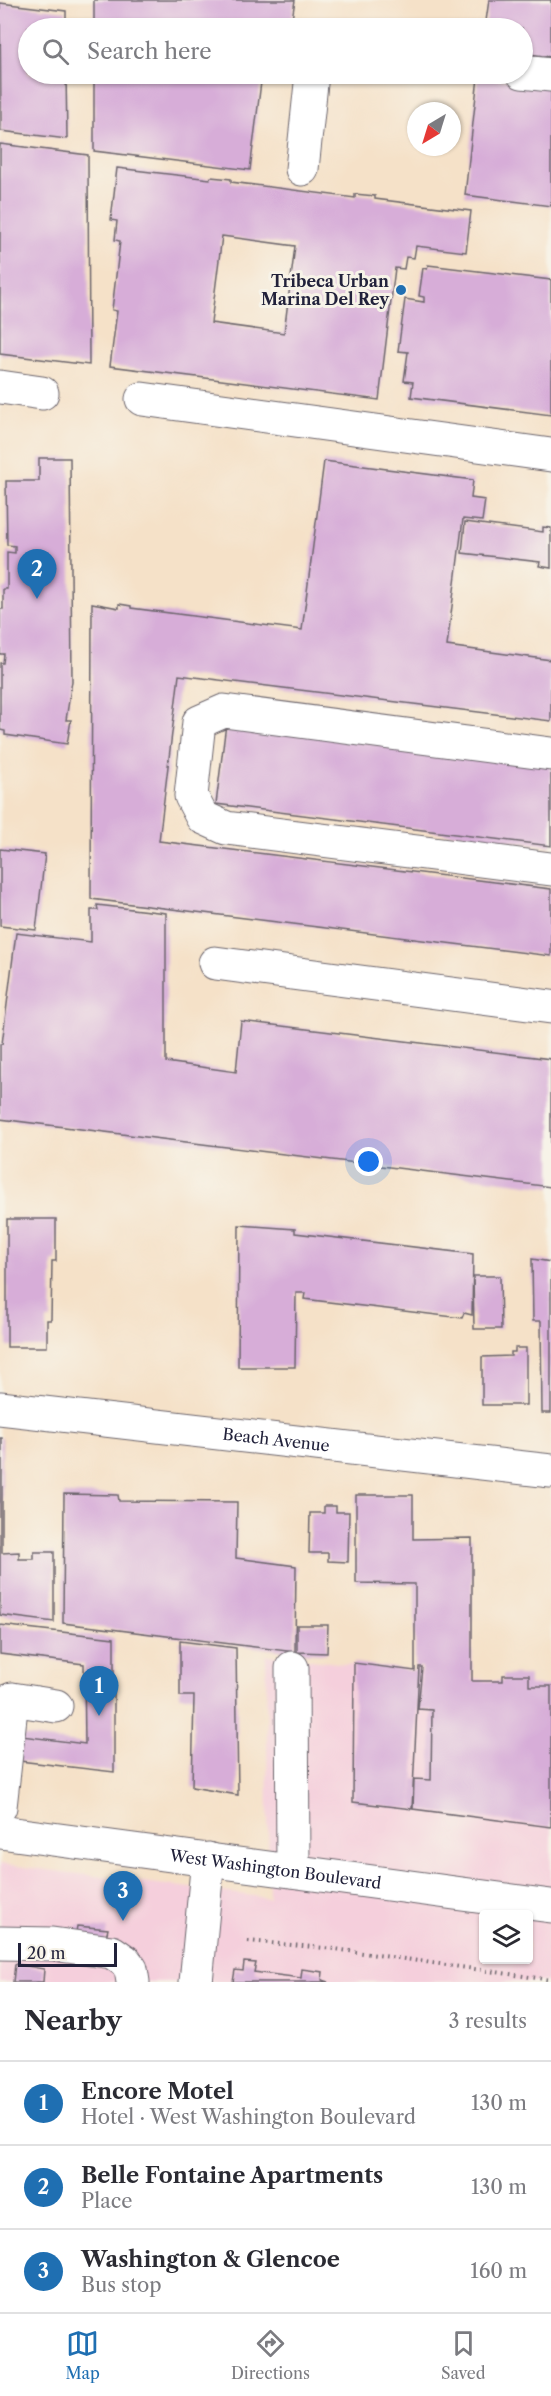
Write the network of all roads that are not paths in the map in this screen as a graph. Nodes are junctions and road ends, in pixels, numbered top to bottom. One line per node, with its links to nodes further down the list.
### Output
1 (533, 73): 2 (main road)
2 (551, 75)
3 (311, 84): 4 (main road)
4 (302, 169)
5 (0, 387): 6 (main road)
6 (42, 393)
7 (142, 399): 8 (main road)
8 (551, 455)
9 (551, 754): 10 (main road)
10 (551, 869)
11 (215, 963): 12 (main road)
12 (551, 1007)
13 (0, 1408): 14 (main road, Beach Avenue)
14 (551, 1471)
15 (292, 1668): 21 (main road)
16 (6, 1698): 17 (main road); 18 (main road)
17 (56, 1706)
18 (0, 1807)
19 (0, 1832): 20 (main road, West Washington Boulevard)
20 (208, 1859): 21 (main road, West Washington Boulevard); 25 (main road)
21 (293, 1871): 22 (main road, West Washington Boulevard)
22 (551, 1905)
23 (0, 1943): 24 (main road)
24 (133, 1982)
25 (196, 1982)

